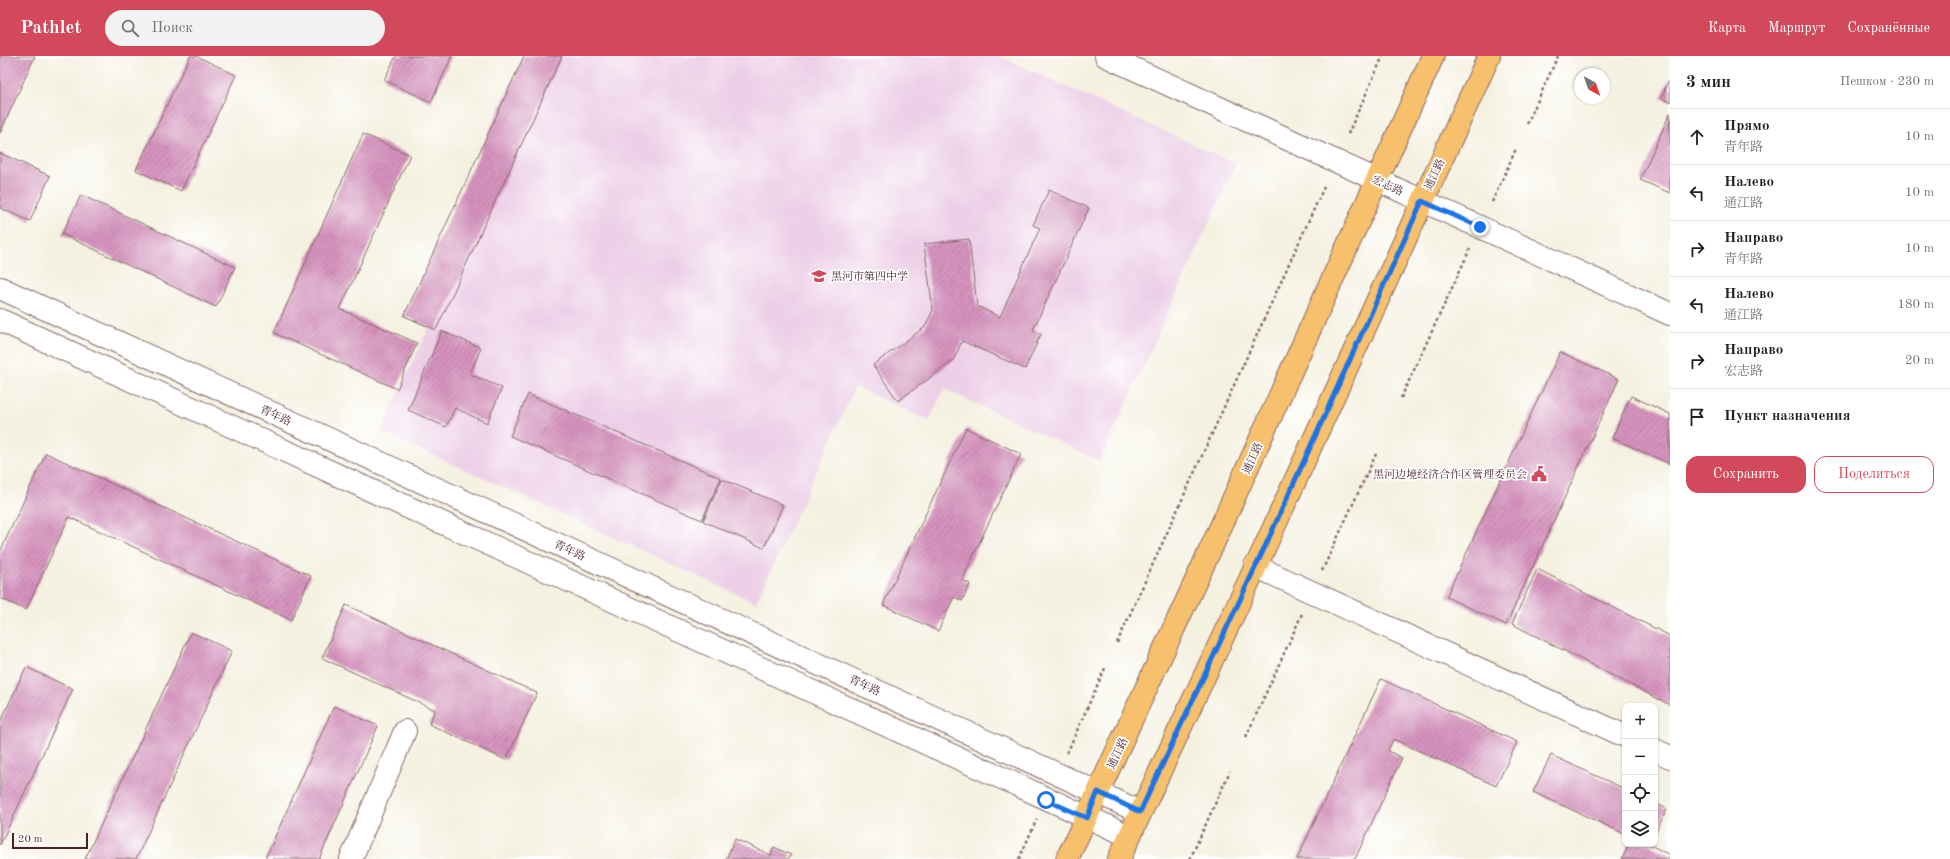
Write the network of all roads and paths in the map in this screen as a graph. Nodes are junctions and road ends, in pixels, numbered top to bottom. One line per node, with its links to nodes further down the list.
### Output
1 (1106, 56): 9 (street, 宏志路)
2 (1383, 56): 7 (path)
3 (1433, 56): 9 (main road, 通江路)
4 (1489, 56): 11 (main road, 通江路)
5 (1558, 56): 6 (path)
6 (1527, 124)
7 (1348, 134)
8 (1516, 149): 12 (path)
9 (1376, 180): 11 (street, 宏志路); 29 (main road, 通江路)
10 (1324, 187): 22 (path)
11 (1422, 201): 15 (street, 宏志路); 19 (main road, 通江路)
12 (1492, 202)
13 (1473, 242): 17 (path)
14 (0, 288): 29 (street, 青年路)
15 (1670, 314)
16 (0, 320): 31 (street)
17 (1401, 398)
18 (1377, 452): 20 (path)
19 (1255, 566): 24 (street); 30 (main road, 通江路)
20 (1319, 578)
21 (1303, 611): 25 (path)
22 (1116, 643)
23 (405, 731): 33 (street)
24 (1622, 735)
25 (1246, 737)
26 (1658, 751): 27 (street)
27 (1670, 757)
28 (1230, 770): 36 (path)
29 (1098, 792): 30 (street, 青年路); 31 (main road, 通江路)
30 (1140, 812): 32 (main road, 通江路)
31 (1087, 818): 32 (street); 34 (main road, 通江路)
32 (1129, 836): 35 (main road, 通江路)
33 (351, 859)
34 (1067, 859)
35 (1118, 859)
36 (1190, 859)

